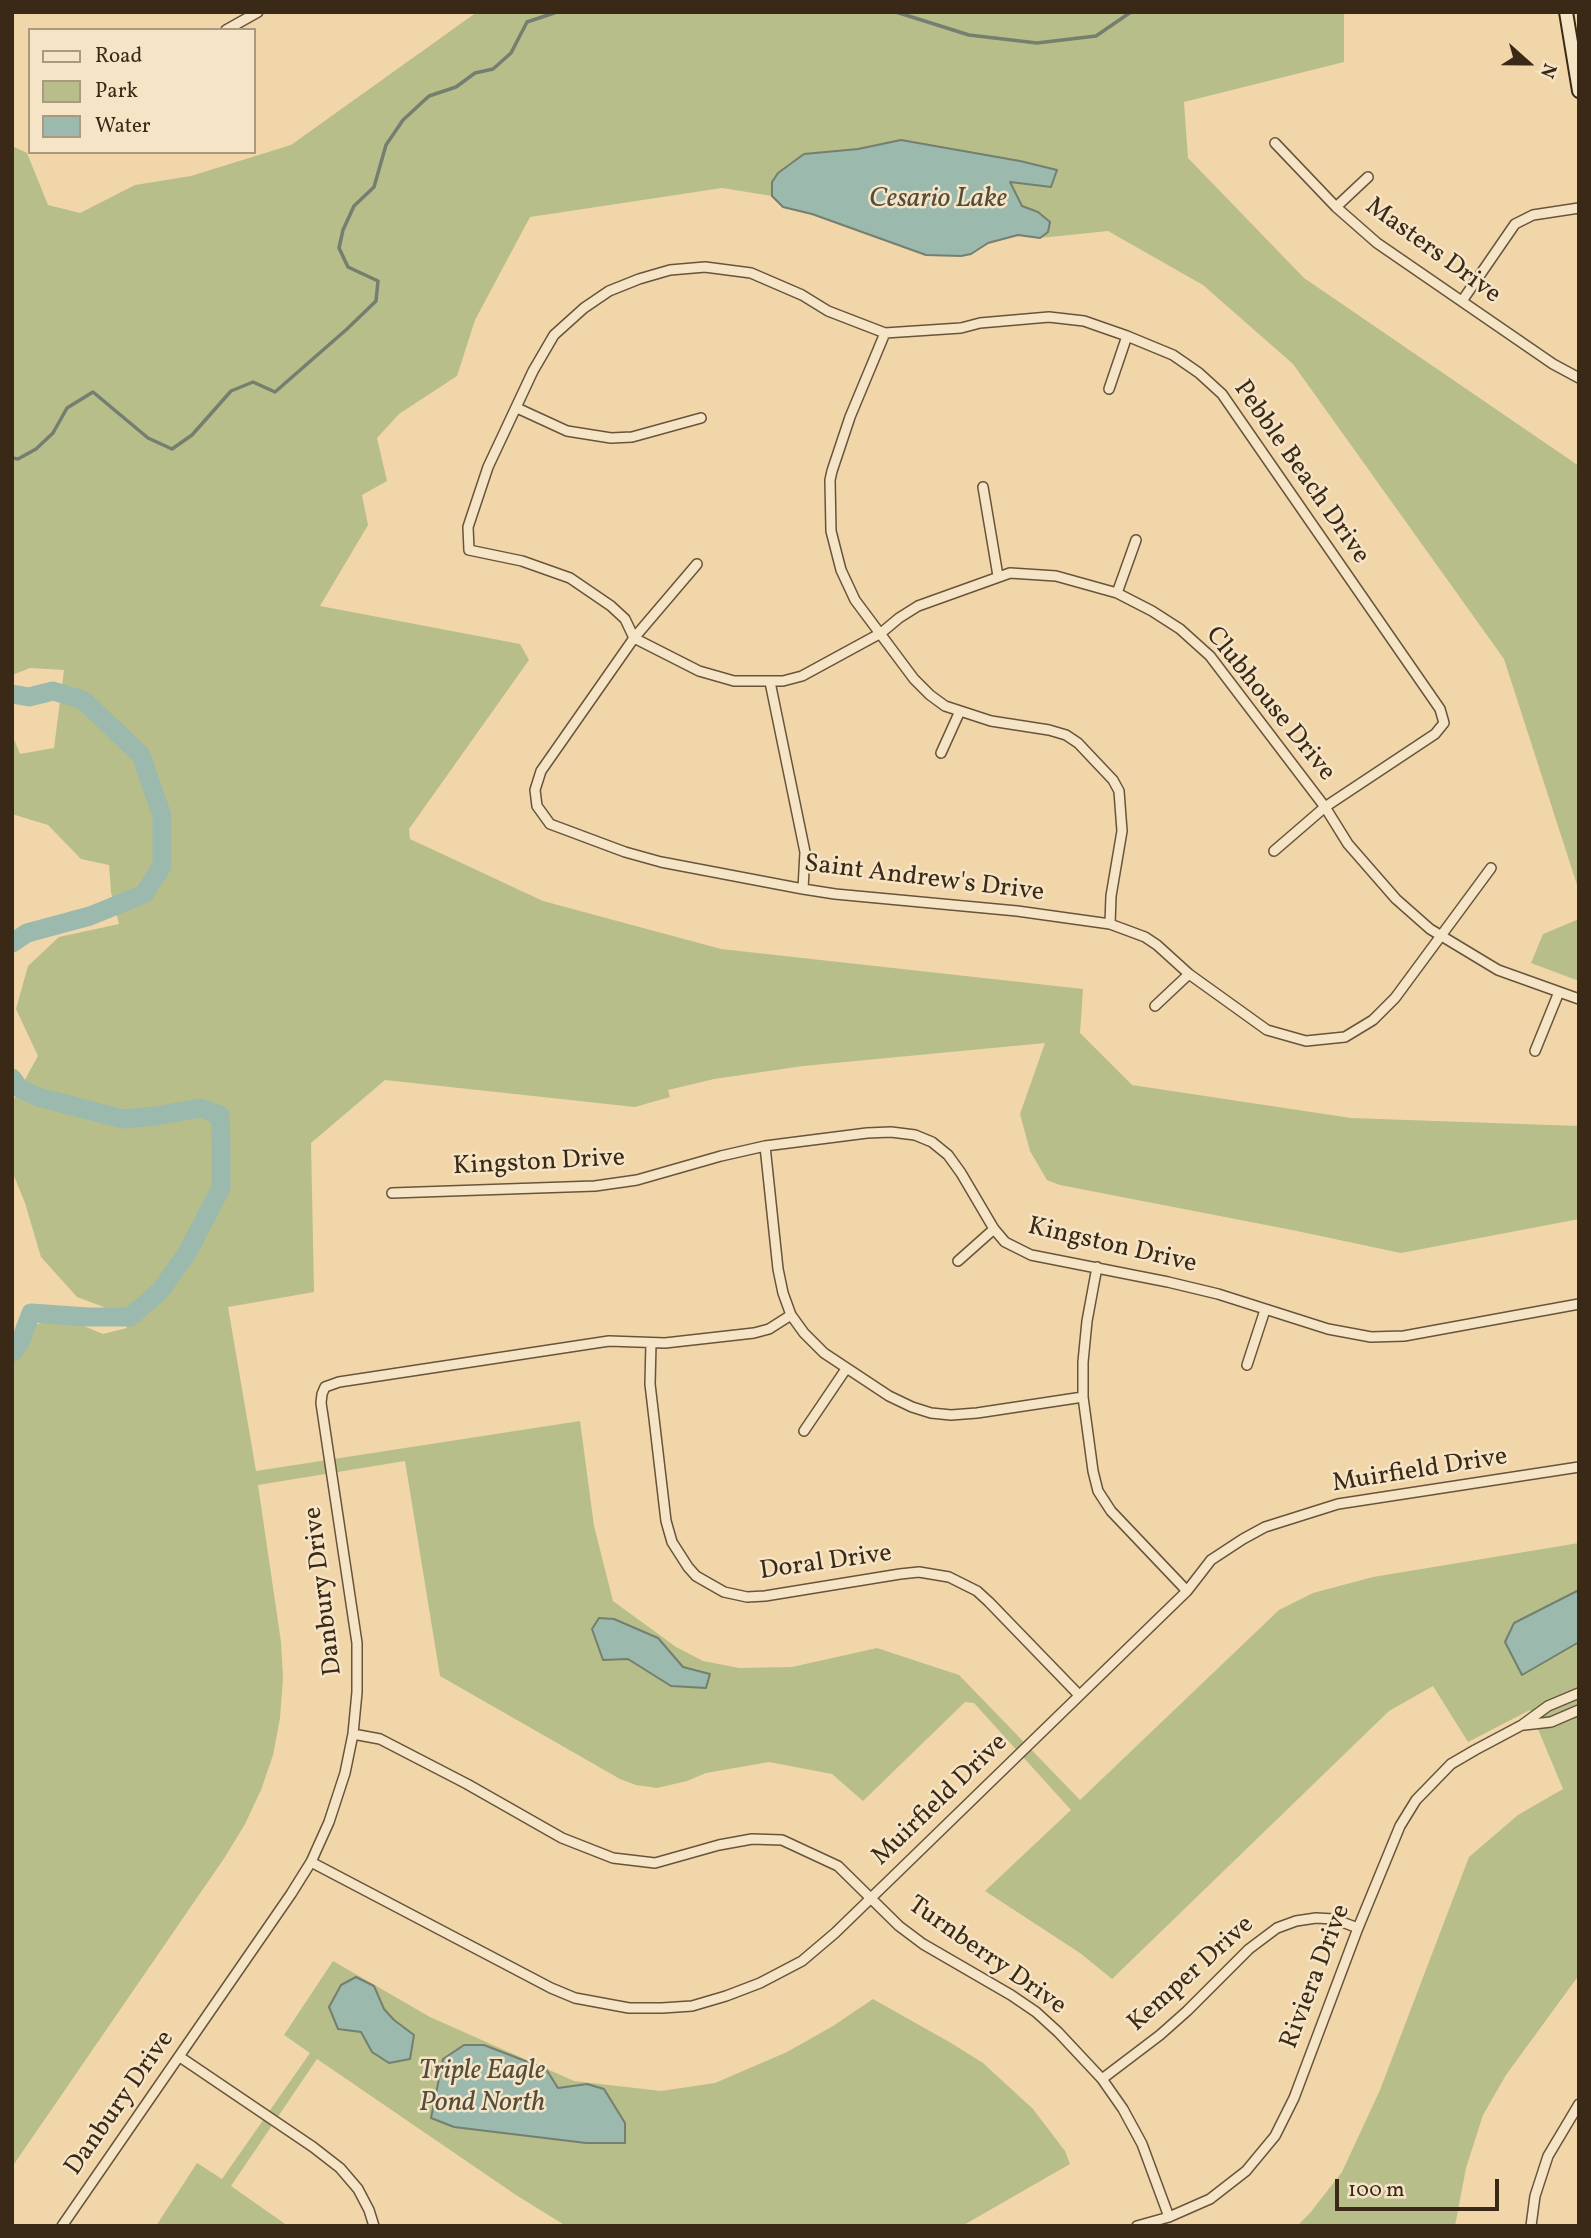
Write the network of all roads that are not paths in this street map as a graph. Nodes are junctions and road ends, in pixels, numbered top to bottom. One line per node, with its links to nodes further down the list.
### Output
1 (258, 12): 3 (street)
2 (1566, 12): 4 (main road)
3 (230, 28)
4 (1574, 37): 5 (main road)
5 (1579, 91)
6 (1275, 143): 8 (street, Masters Drive)
7 (1368, 177): 8 (street)
8 (1336, 207): 10 (street, Masters Drive)
9 (1579, 208): 10 (street)
10 (1462, 301): 13 (street, Masters Drive)
11 (885, 333): 12 (street, Pebble Beach Drive); 15 (street, Pebble Beach Drive); 23 (street)
12 (1127, 336): 14 (street); 28 (street, Pebble Beach Drive)
13 (1579, 378)
14 (1109, 389)
15 (517, 408): 16 (street); 19 (street, Pebble Beach Drive)
16 (701, 418)
17 (983, 487): 21 (street)
18 (1136, 540): 22 (street)
19 (469, 550): 24 (street, Clubhouse Drive)
20 (697, 564): 24 (street)
21 (999, 576): 22 (street, Clubhouse Drive); 23 (street, Clubhouse Drive)
22 (1117, 593): 28 (street, Clubhouse Drive)
23 (881, 634): 25 (street, Clubhouse Drive); 26 (street)
24 (634, 638): 25 (street, Clubhouse Drive); 31 (street, Saint Andrew's Drive)
25 (770, 682): 31 (street)
26 (960, 711): 27 (street); 32 (street)
27 (942, 752)
28 (1325, 807): 29 (street); 33 (street, Clubhouse Drive)
29 (1274, 851)
30 (1491, 868): 33 (street, Saint Andrew's Drive)
31 (803, 889): 32 (street, Saint Andrew's Drive)
32 (1110, 924): 34 (street, Saint Andrew's Drive)
33 (1442, 936): 34 (street, Saint Andrew's Drive); 35 (street, Clubhouse Drive)
34 (1189, 974): 37 (street)
35 (1559, 992): 36 (street, Clubhouse Drive); 38 (street)
36 (1579, 999)
37 (1155, 1006)
38 (1535, 1051)
39 (765, 1146): 40 (street, Kingston Drive); 41 (street, Kingston Drive); 46 (street)
40 (392, 1193)
41 (994, 1230): 42 (street); 43 (street, Kingston Drive)
42 (958, 1261)
43 (1097, 1267): 45 (street, Kingston Drive); 50 (street)
44 (1579, 1304): 45 (street, Kingston Drive)
45 (1265, 1310): 48 (street)
46 (792, 1315): 47 (street, Danbury Drive); 49 (street)
47 (651, 1343): 55 (street, Doral Drive); 58 (street, Danbury Drive)
48 (1247, 1365)
49 (846, 1369): 50 (street); 51 (street)
50 (1083, 1397): 53 (street)
51 (804, 1431)
52 (1579, 1467): 53 (street, Muirfield Drive)
53 (1187, 1591): 55 (street, Muirfield Drive)
54 (1579, 1693): 57 (street, Riviera Drive)
55 (1079, 1695): 60 (street, Muirfield Drive)
56 (1579, 1710): 57 (street, Riviera Drive)
57 (1522, 1726): 61 (street, Riviera Drive)
58 (353, 1734): 59 (street, Danbury Drive); 60 (street, Turnberry Drive)
59 (310, 1862): 60 (street, Muirfield Drive); 62 (street, Danbury Drive)
60 (870, 1898): 63 (street, Turnberry Drive)
61 (1358, 1928): 63 (street, Kemper Drive); 65 (street, Riviera Drive)
62 (180, 2057): 66 (street, Danbury Drive); 67 (street)
63 (1102, 2078): 65 (street, Turnberry Drive)
64 (1579, 2104): 69 (street)
65 (1168, 2217): 68 (street, Riviera Drive)
66 (62, 2226)
67 (374, 2226)
68 (1137, 2226)
69 (1531, 2226)

